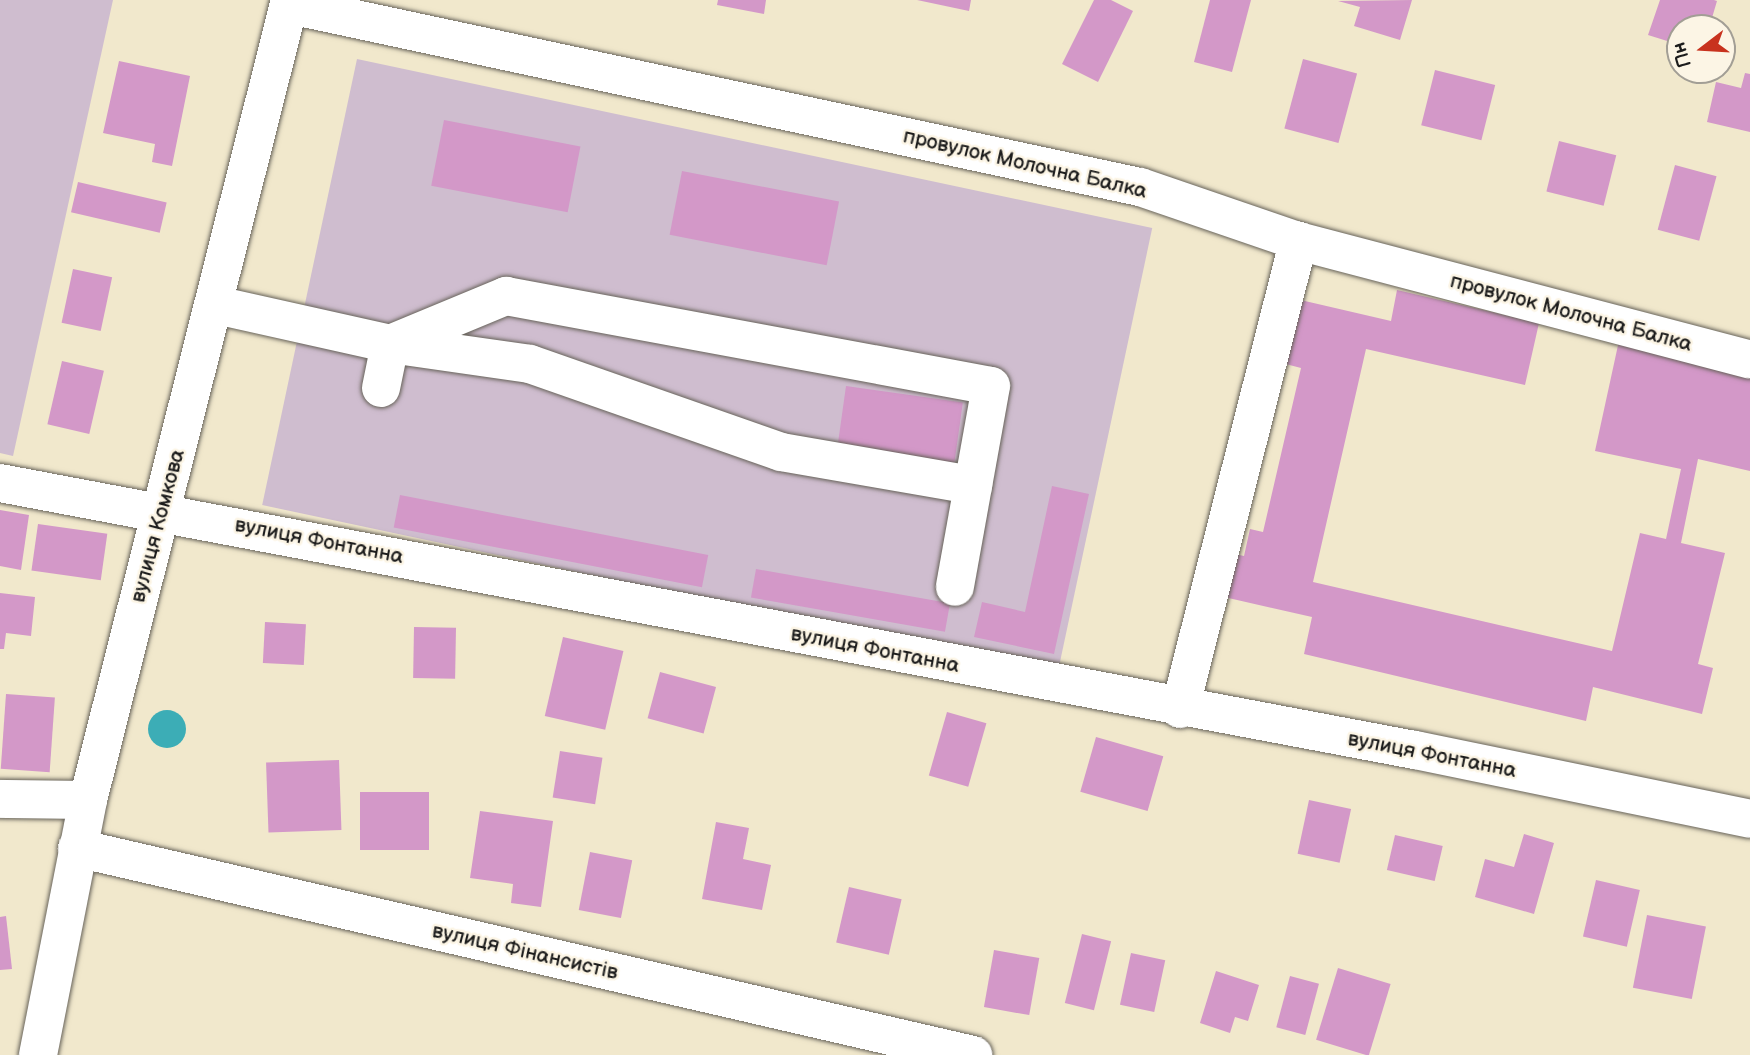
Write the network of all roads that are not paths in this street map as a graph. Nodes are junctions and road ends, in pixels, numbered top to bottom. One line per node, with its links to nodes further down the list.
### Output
1 (290, 2): 2 (street, провулок Молочна Балка); 3 (street, вулиця Комкова)
2 (1298, 241): 5 (street, провулок Молочна Балка); 11 (street)
3 (216, 304): 4 (street); 9 (street, вулиця Комкова)
4 (390, 344): 6 (street); 8 (street); 8 (street)
5 (1750, 360)
6 (381, 388)
7 (0, 483): 9 (street, вулиця Фонтанна)
8 (973, 485): 10 (street)
9 (161, 510): 11 (street, вулиця Фонтанна); 13 (street, вулиця Комкова)
10 (955, 587)
11 (1180, 709): 14 (street, вулиця Фонтанна)
12 (0, 799): 13 (street)
13 (88, 800): 15 (street, вулиця Комкова)
14 (1750, 819)
15 (77, 848): 16 (street, вулиця Фінансистів); 17 (street, вулиця Комкова)
16 (958, 1054)
17 (38, 1055)

